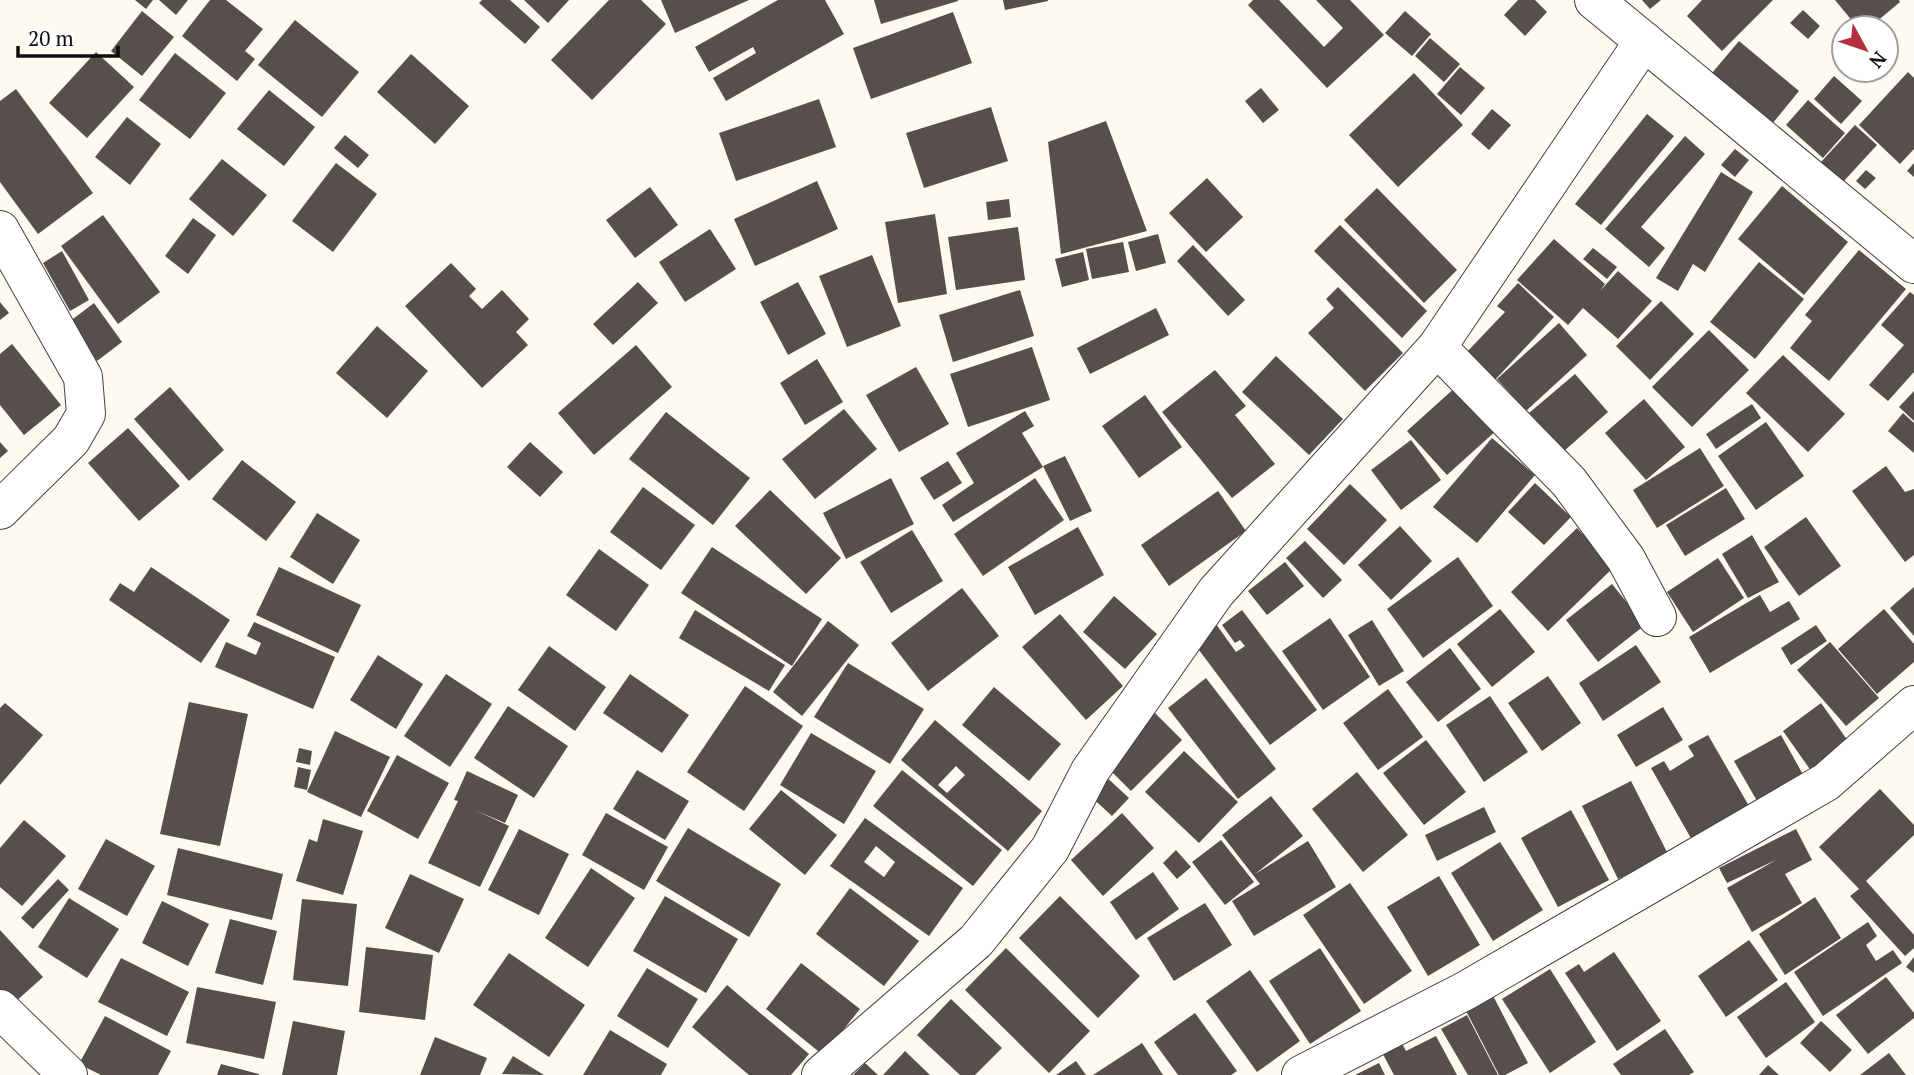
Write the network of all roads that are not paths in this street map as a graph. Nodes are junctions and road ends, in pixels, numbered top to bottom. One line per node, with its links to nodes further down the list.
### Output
1 (1594, 0): 2 (street)
2 (1643, 41): 4 (street); 5 (street)
3 (0, 230): 6 (street)
4 (1914, 264)
5 (1437, 347): 7 (street); 11 (street)
6 (0, 510)
7 (1657, 617)
8 (1914, 705): 12 (street)
9 (0, 1009): 10 (street)
10 (68, 1075)
11 (821, 1075)
12 (1301, 1075)

